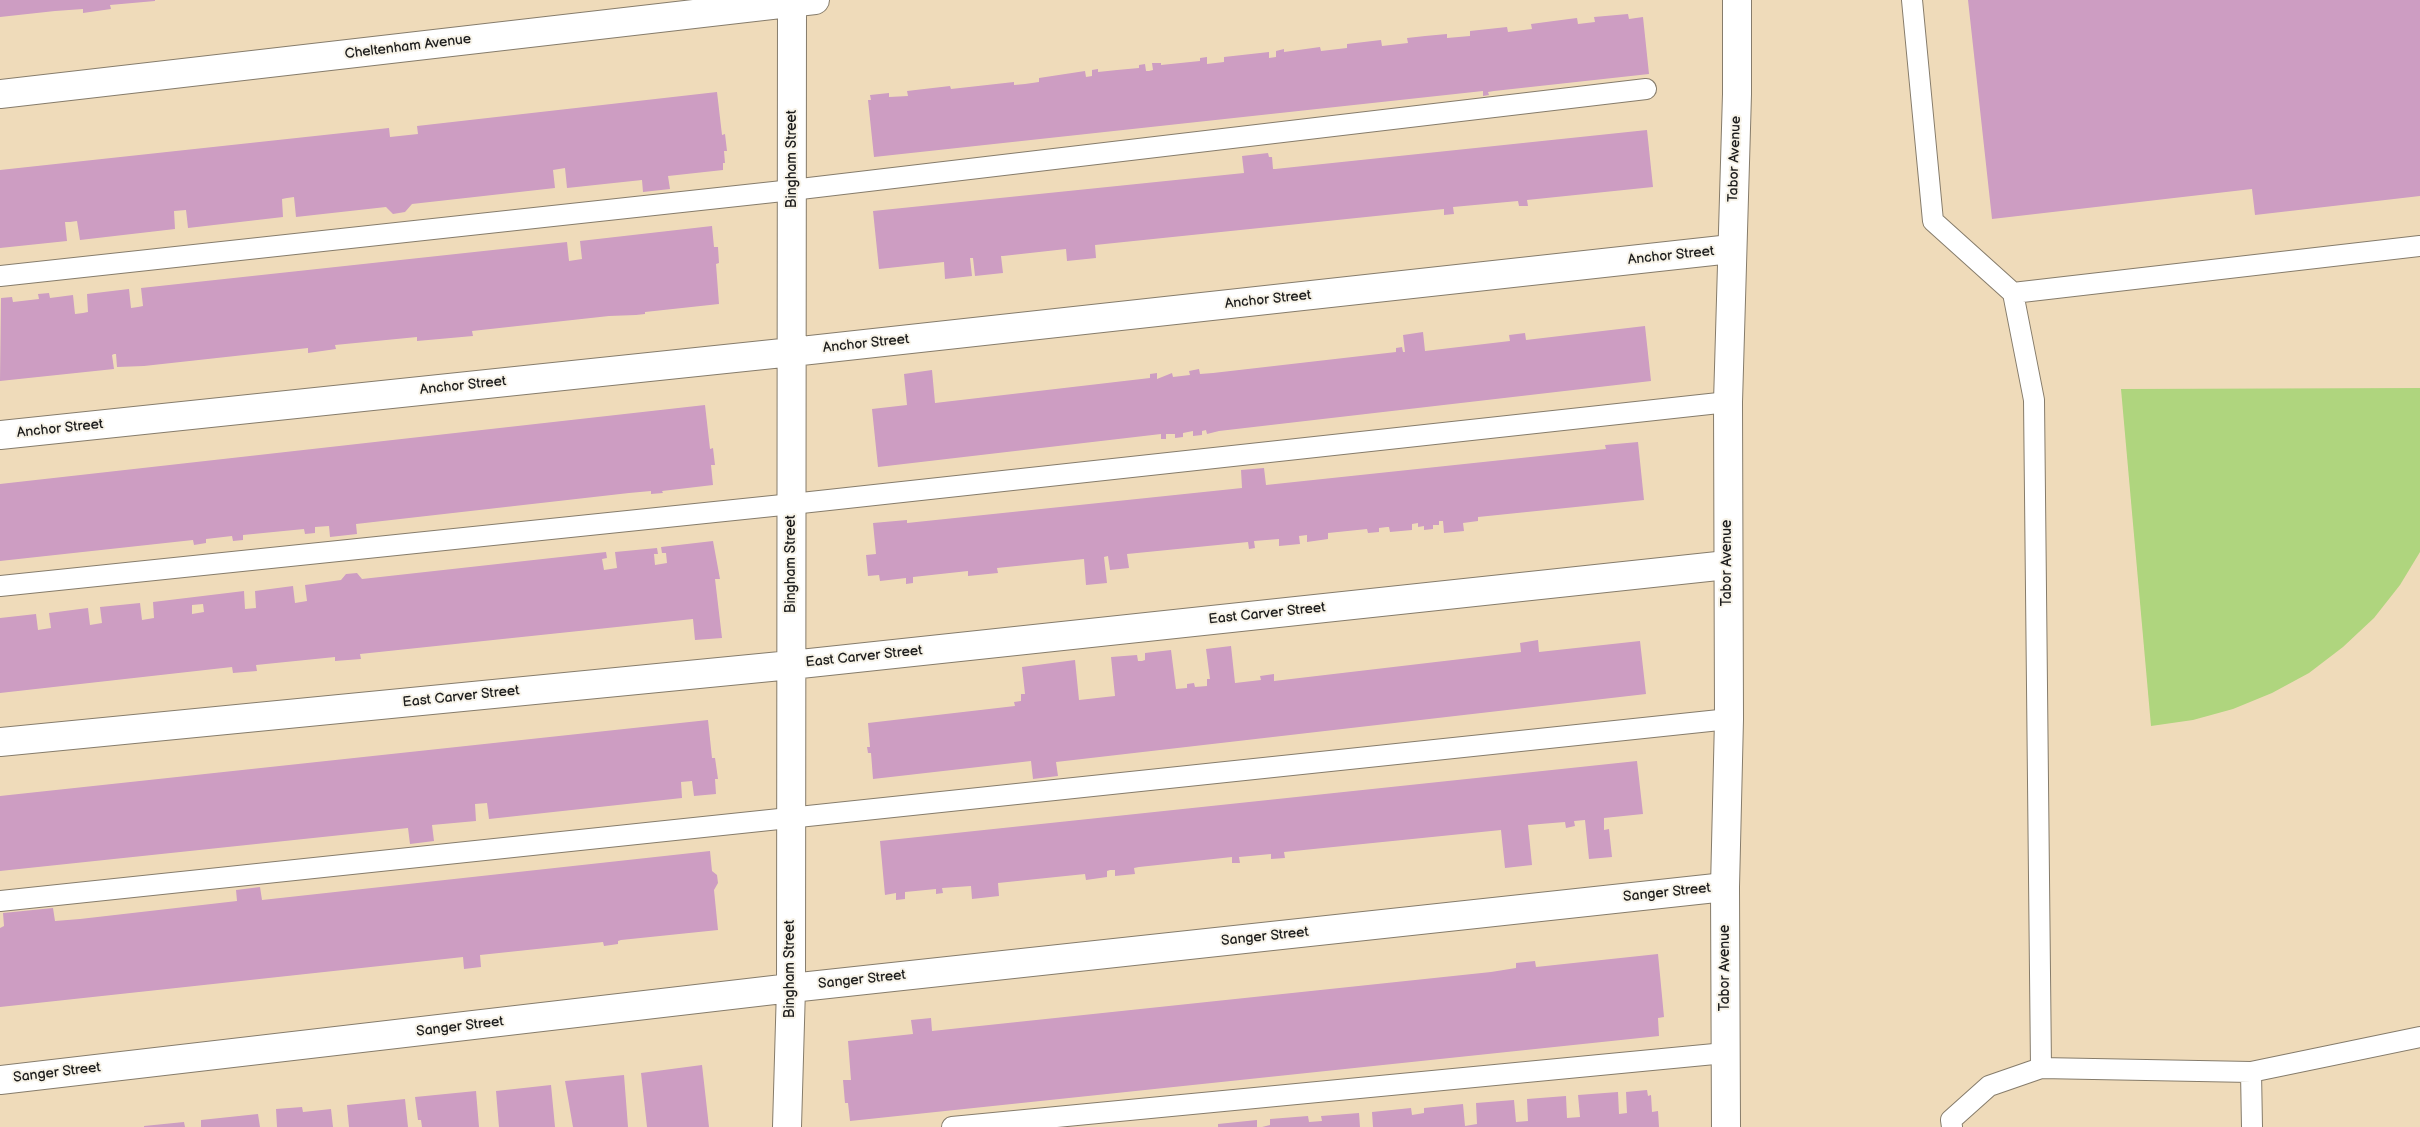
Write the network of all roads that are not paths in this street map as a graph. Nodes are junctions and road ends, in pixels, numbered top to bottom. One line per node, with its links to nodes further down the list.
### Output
1 (1737, 0): 8 (street, Tabor Avenue)
2 (1912, 0): 10 (lane)
3 (800, 1): 5 (street, Cheltenham Avenue); 6 (street, Bingham Street)
4 (1646, 89): 6 (lane)
5 (0, 94)
6 (792, 190): 9 (lane); 11 (street, Bingham Street)
7 (2420, 246): 10 (lane)
8 (1731, 249): 11 (street, Anchor Street); 12 (street, Tabor Avenue)
9 (0, 276)
10 (2013, 293): 26 (lane)
11 (792, 352): 13 (street, Anchor Street); 14 (street, Bingham Street)
12 (1728, 402): 14 (lane); 15 (street, Tabor Avenue)
13 (0, 435)
14 (792, 504): 16 (lane); 17 (street, Bingham Street)
15 (1727, 566): 17 (street, East Carver Street); 18 (street, Tabor Avenue)
16 (0, 586)
17 (791, 665): 19 (street, East Carver Street); 20 (street, Bingham Street)
18 (1729, 719): 20 (lane); 21 (street, Tabor Avenue)
19 (0, 742)
20 (791, 819): 22 (lane); 23 (street, Bingham Street)
21 (1724, 887): 23 (street, Sanger Street); 25 (street, Tabor Avenue)
22 (0, 901)
23 (791, 988): 28 (street, Sanger Street); 29 (street, Bingham Street)
24 (2420, 1037): 27 (lane)
25 (1725, 1053): 30 (lane); 31 (street, Tabor Avenue)
26 (2041, 1068): 27 (lane); 32 (lane)
27 (2251, 1072): 33 (lane)
28 (0, 1080)
29 (788, 1127)
30 (952, 1127)
31 (1726, 1127)
32 (1952, 1127)
33 (2252, 1127)

